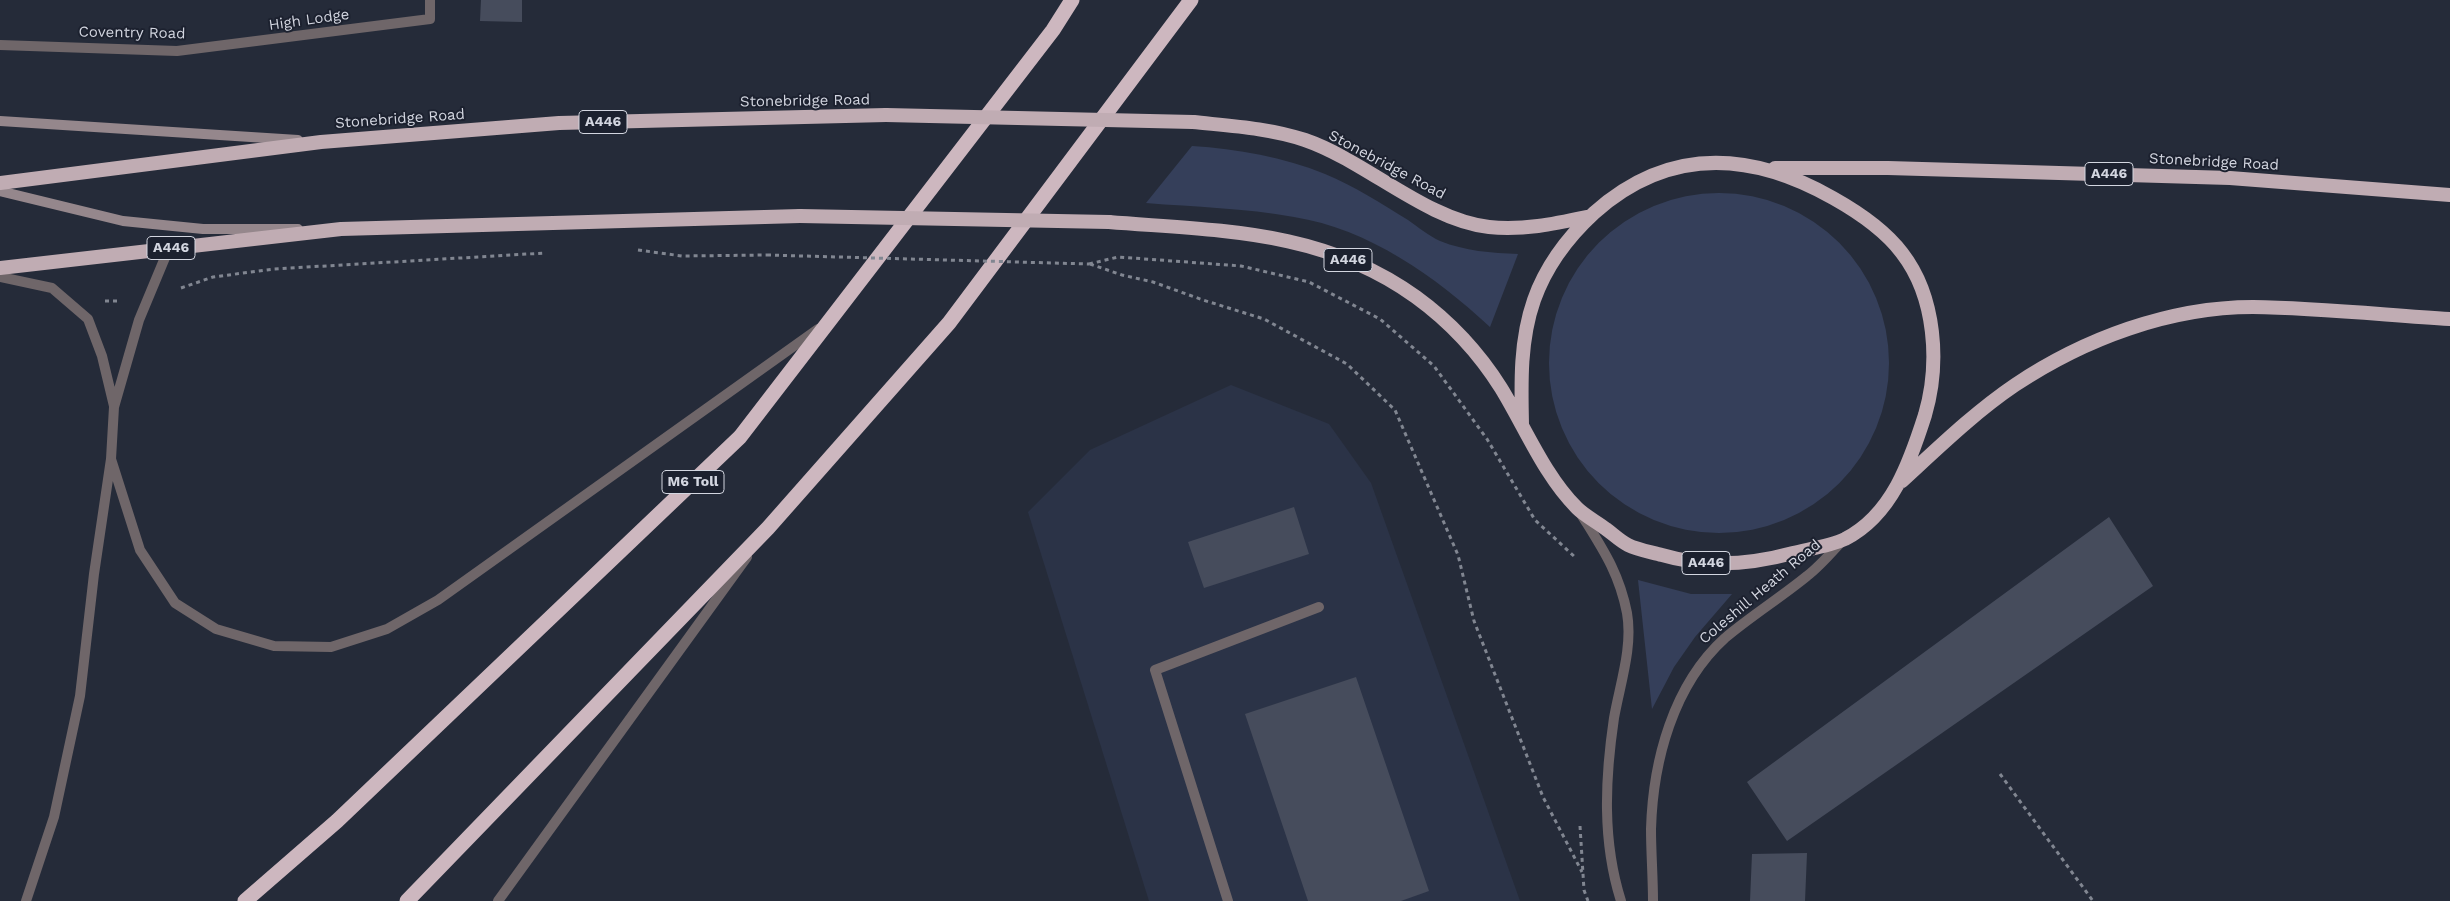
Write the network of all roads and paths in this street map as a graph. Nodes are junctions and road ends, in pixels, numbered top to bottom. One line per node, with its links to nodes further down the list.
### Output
1 (430, 0): 4 (street, High Lodge)
2 (1072, 0): 23 (highway, M6 Toll)
3 (1191, 0): 29 (highway)
4 (264, 41): 5 (street, Coventry Road)
5 (0, 45)
6 (0, 121): 7 (main road)
7 (321, 142): 9 (highway, Stonebridge Road / A446); 12 (highway, Stonebridge Road / A446, bridge)
8 (1767, 168): 11 (highway, Stonebridge Road / A446); 12 (highway, A446); 27 (highway, A446)
9 (0, 183)
10 (0, 191): 13 (main road)
11 (2450, 195)
12 (1591, 216): 25 (highway, A446)
13 (341, 229): 14 (highway, A446); 25 (highway, A446, bridge)
14 (169, 248): 18 (highway, A446); 20 (street)
15 (633, 249): 17 (path, bridge)
16 (555, 252): 20 (path)
17 (1089, 264): 31 (path); 35 (path)
18 (0, 268)
19 (0, 277): 21 (street)
20 (149, 296): 21 (path); 24 (street)
21 (71, 304): 24 (street)
22 (2450, 320): 27 (highway, A446)
23 (828, 322): 26 (street); 37 (highway, M6 Toll)
24 (114, 407): 26 (street)
25 (1522, 424): 28 (highway, A446)
26 (111, 459): 36 (street)
27 (1900, 483): 30 (highway, A446)
28 (1578, 508): 30 (highway, A446); 42 (street)
29 (768, 528): 38 (highway); 39 (street)
30 (1844, 539): 43 (street, Coleshill Heath Road)
31 (1580, 563)
32 (1319, 607): 40 (street)
33 (2000, 774): 44 (path)
34 (1581, 818): 35 (path)
35 (1582, 874): 41 (path)
36 (26, 901)
37 (245, 901)
38 (407, 901)
39 (498, 901)
40 (1228, 901)
41 (1588, 901)
42 (1621, 901)
43 (1653, 901)
44 (2093, 901)

